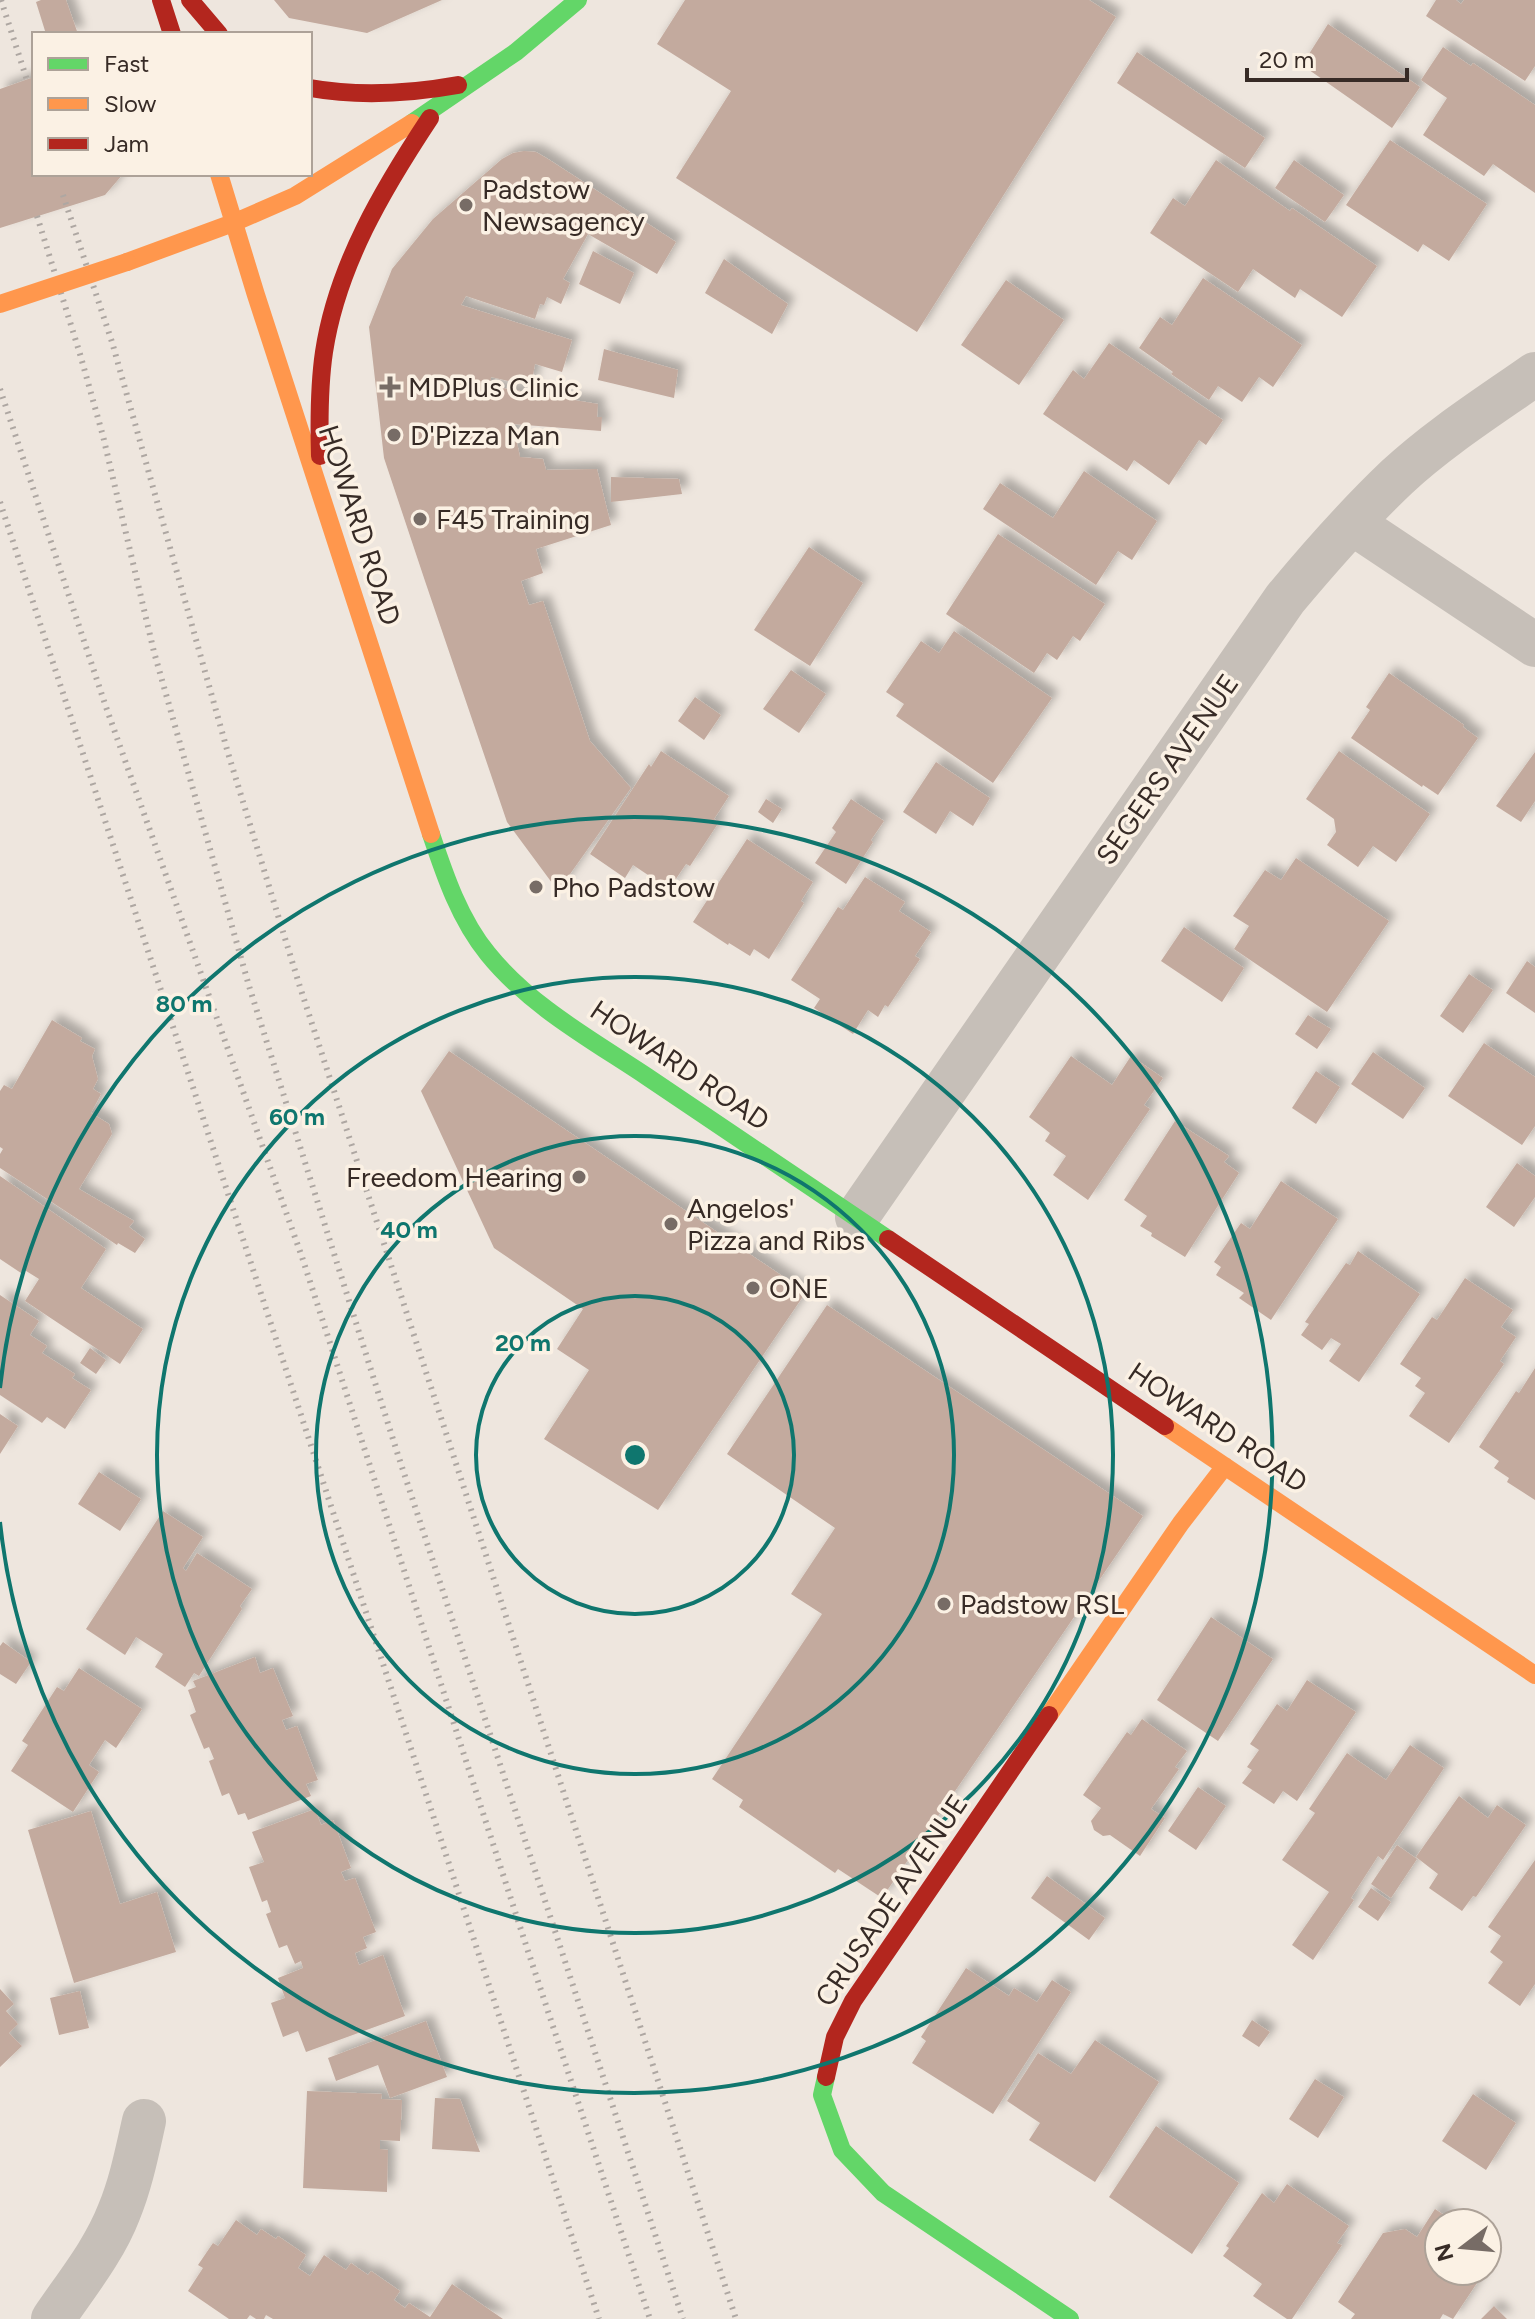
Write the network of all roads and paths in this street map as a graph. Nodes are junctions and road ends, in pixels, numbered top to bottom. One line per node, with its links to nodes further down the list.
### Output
1 (161, 0): 4 (street)
2 (190, 0): 5 (street)
3 (578, 0): 6 (street)
4 (171, 32)
5 (217, 32)
6 (468, 83): 7 (street); 8 (street)
7 (312, 88)
8 (438, 106): 10 (street); 13 (street)
9 (220, 176): 10 (street, HOWARD ROAD)
10 (233, 223): 11 (street, bridge); 13 (street, HOWARD ROAD)
11 (0, 304)
12 (1535, 374): 14 (street, SEGERS AVENUE)
13 (320, 494): 16 (street, HOWARD ROAD)
14 (1352, 523): 15 (street); 16 (street, SEGERS AVENUE)
15 (1535, 645)
16 (857, 1217): 17 (street, HOWARD ROAD)
17 (1225, 1466): 18 (street, HOWARD ROAD); 21 (street, CRUSADE AVENUE)
18 (1535, 1675)
19 (144, 2121): 20 (street)
20 (53, 2319)
21 (1070, 2319)

